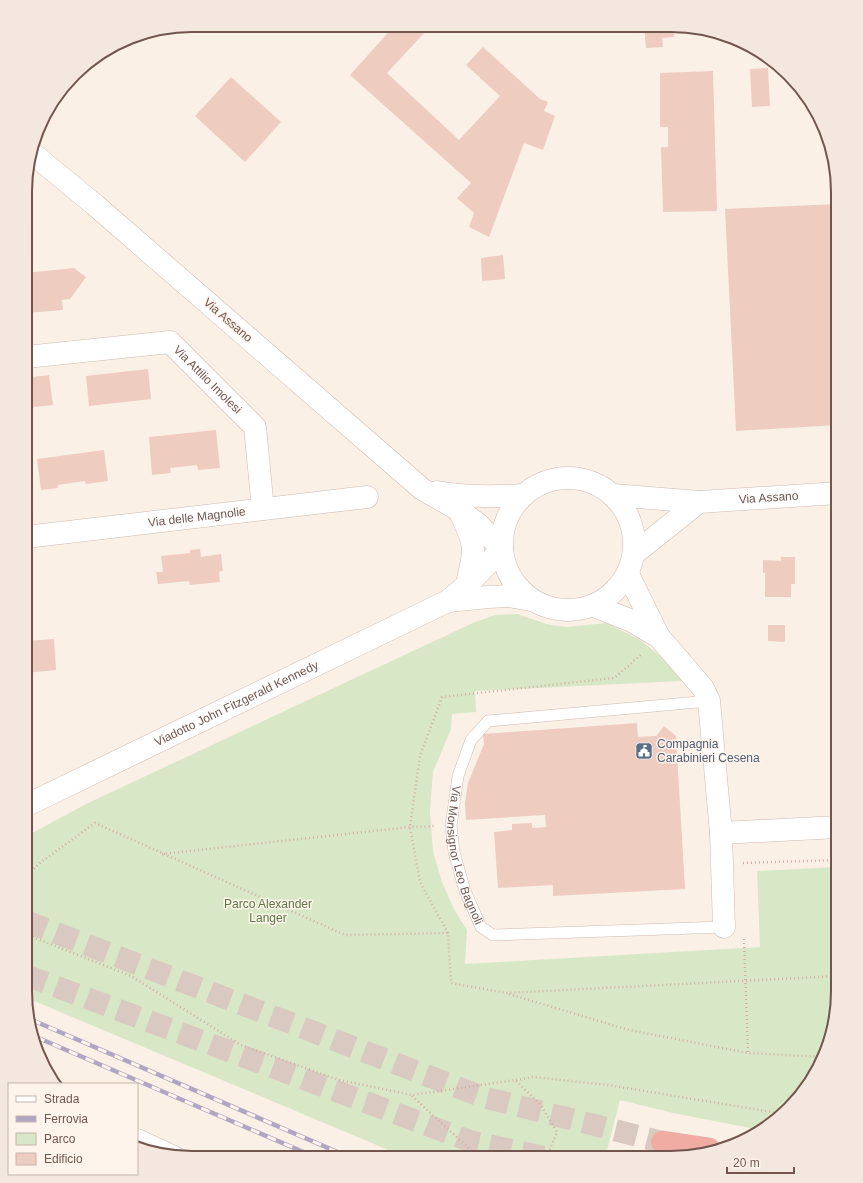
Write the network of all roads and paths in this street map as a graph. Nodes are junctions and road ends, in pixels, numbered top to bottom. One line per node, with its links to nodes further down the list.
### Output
1 (36, 156): 3 (street, Via Assano)
2 (32, 356): 9 (street, Via Attilio Imolesi)
3 (422, 490): 5 (street); 10 (street, Via Assano)
4 (831, 494): 8 (street, Via Assano)
5 (523, 495): 6 (street); 12 (street)
6 (613, 495): 8 (street, Via Assano); 13 (street)
7 (367, 497): 9 (street, Via delle Magnolie)
8 (699, 502): 13 (street)
9 (263, 509): 11 (street, Via delle Magnolie)
10 (459, 510): 12 (street, Via Assano); 15 (street)
11 (32, 536)
12 (502, 549): 15 (street, Viadotto John Fitzgerald Kennedy); 16 (street)
13 (635, 553): 14 (street)
14 (628, 574): 18 (street); 19 (street)
15 (467, 585): 17 (street, Viadotto John Fitzgerald Kennedy)
16 (531, 600): 17 (street, Viadotto John Fitzgerald Kennedy); 18 (street)
17 (448, 602): 21 (street, Viadotto John Fitzgerald Kennedy)
18 (594, 606): 19 (street)
19 (659, 637): 20 (street); 23 (path)
20 (709, 701): 22 (lane, Via Monsignor Leo Bagnoli); 25 (street)
21 (32, 803)
22 (451, 826): 23 (path); 29 (lane, Via Monsignor Leo Bagnoli)
23 (410, 827): 28 (path); 30 (path)
24 (831, 827): 25 (street)
25 (721, 833): 29 (street)
26 (831, 860): 27 (path)
27 (740, 863)
28 (32, 870)
29 (734, 930): 33 (path)
30 (448, 933)
31 (32, 937): 36 (path)
32 (506, 993): 33 (path)
33 (748, 1053): 34 (path)
34 (817, 1057)
35 (515, 1080): 36 (path); 37 (path); 43 (path)
36 (412, 1095): 42 (path)
37 (775, 1113)
38 (138, 1140): 40 (street)
39 (662, 1142): 41 (highway)
40 (150, 1146)
41 (702, 1148)
42 (472, 1151)
43 (548, 1151)

